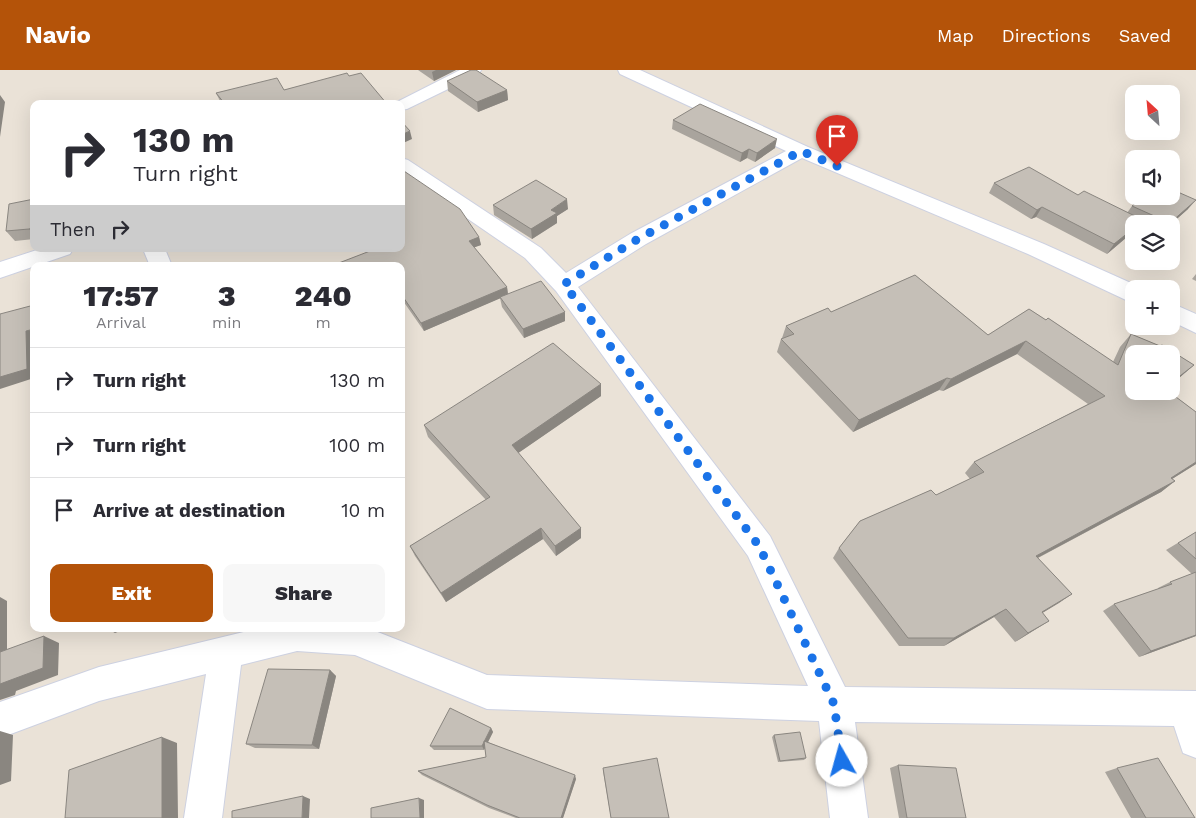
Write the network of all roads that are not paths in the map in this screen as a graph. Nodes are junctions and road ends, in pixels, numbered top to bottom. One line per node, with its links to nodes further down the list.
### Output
1 (473, 70): 3 (street)
2 (626, 70): 4 (street)
3 (405, 103)
4 (801, 151): 8 (street); 9 (street)
5 (405, 167): 8 (street)
6 (53, 252): 7 (street)
7 (0, 270)
8 (564, 284): 14 (street)
9 (1125, 290)
10 (1180, 316): 11 (street)
11 (1196, 324)
12 (297, 632): 13 (street); 14 (street)
13 (226, 651): 15 (street); 17 (street)
14 (834, 704): 16 (street); 18 (street)
15 (0, 720)
16 (1193, 720)
17 (203, 818)
18 (849, 818)

